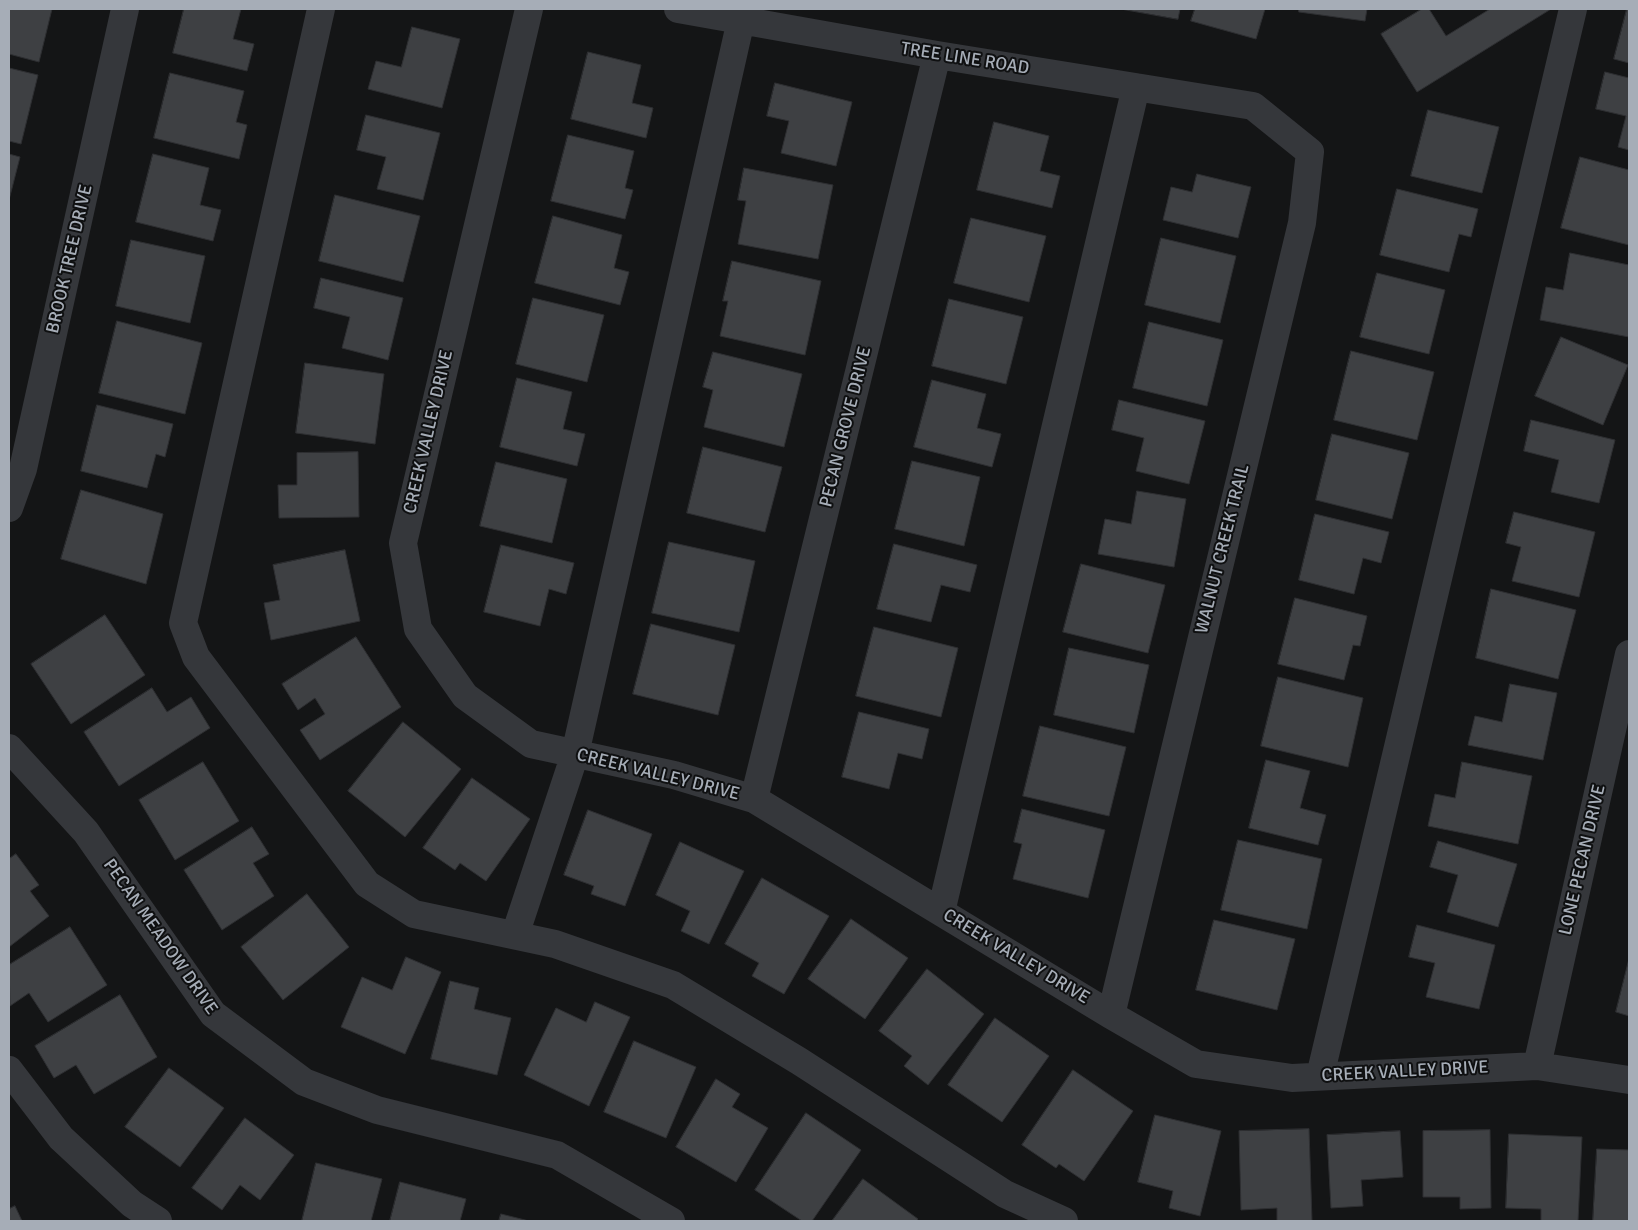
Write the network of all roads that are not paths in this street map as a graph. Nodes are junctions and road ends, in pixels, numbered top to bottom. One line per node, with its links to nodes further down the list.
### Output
1 (125, 9): 10 (street, BROOK TREE DRIVE)
2 (321, 9): 16 (street)
3 (529, 9): 13 (street, CREEK VALLEY DRIVE)
4 (678, 9): 6 (street, TREE LINE ROAD)
5 (1573, 9): 20 (street)
6 (741, 20): 7 (street, TREE LINE ROAD); 13 (street)
7 (937, 55): 8 (street, TREE LINE ROAD); 14 (street, PECAN GROVE DRIVE)
8 (1136, 87): 9 (street, TREE LINE ROAD); 15 (street)
9 (1253, 106): 17 (street, WALNUT CREEK TRAIL)
10 (9, 508)
11 (1629, 654): 18 (street, LONE PECAN DRIVE)
12 (9, 748): 23 (street, PECAN MEADOW DRIVE)
13 (575, 754): 14 (street, CREEK VALLEY DRIVE); 16 (street)
14 (754, 799): 15 (street, CREEK VALLEY DRIVE)
15 (941, 912): 17 (street, CREEK VALLEY DRIVE)
16 (515, 935): 24 (street)
17 (1111, 1015): 20 (street, CREEK VALLEY DRIVE)
18 (1537, 1066): 20 (street, CREEK VALLEY DRIVE); 21 (street, CREEK VALLEY DRIVE)
19 (9, 1070): 22 (street)
20 (1320, 1076)
21 (1629, 1080)
22 (158, 1221)
23 (671, 1221)
24 (1064, 1221)

